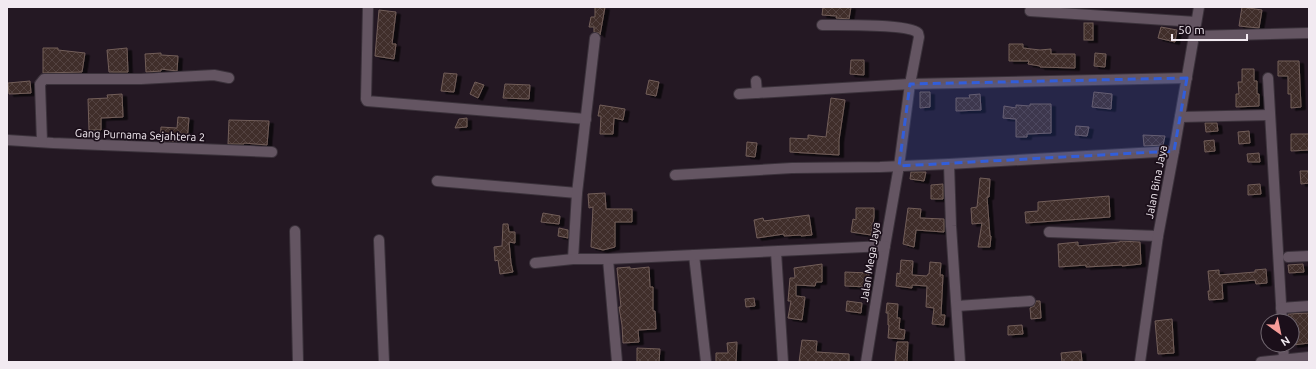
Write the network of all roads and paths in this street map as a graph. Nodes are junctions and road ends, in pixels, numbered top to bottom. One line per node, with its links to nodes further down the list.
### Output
1 (368, 7): 18 (street)
2 (1199, 7): 4 (street, Jalan Bina Jaya)
3 (1030, 11): 4 (street)
4 (1196, 22): 7 (street, Jalan Bina Jaya)
5 (822, 25): 13 (street, Jalan Mega Jaya)
6 (1309, 33): 7 (street)
7 (1194, 36): 10 (street, Jalan Bina Jaya)
8 (595, 38): 18 (street)
9 (229, 78): 20 (street)
10 (1187, 78): 13 (street); 17 (street, Jalan Bina Jaya)
11 (1268, 78): 16 (street)
12 (756, 81): 14 (street)
13 (910, 84): 14 (street); 24 (street, Jalan Mega Jaya)
14 (757, 93): 15 (street)
15 (738, 94)
16 (1270, 115): 17 (street); 43 (street)
17 (1180, 117): 21 (street, Jalan Bina Jaya)
18 (586, 119): 27 (street)
19 (7, 140): 20 (street, Gang Purnama Sejahtera 2)
20 (42, 142): 22 (street, Gang Purnama Sejahtera 2)
21 (1174, 151): 23 (street); 30 (street, Jalan Bina Jaya)
22 (272, 152)
23 (949, 164): 24 (street); 41 (street)
24 (899, 166): 25 (street); 32 (street, Jalan Mega Jaya)
25 (675, 175)
26 (437, 182): 27 (street)
27 (577, 192): 37 (street)
28 (294, 231): 48 (street)
29 (1049, 232): 30 (street)
30 (1158, 236): 55 (street, Jalan Bina Jaya)
31 (379, 240): 49 (street)
32 (884, 246): 33 (street); 53 (street, Jalan Mega Jaya)
33 (776, 252): 34 (street); 52 (street)
34 (694, 255): 38 (street); 51 (street)
35 (1309, 256): 36 (street)
36 (1288, 257)
37 (573, 259): 38 (street); 39 (street)
38 (608, 259): 50 (street)
39 (535, 263)
40 (1030, 301): 41 (street)
41 (957, 306): 54 (street)
42 (1309, 306): 43 (street)
43 (1281, 308): 44 (street)
44 (1281, 313)
45 (1284, 353): 47 (street)
46 (1309, 357): 47 (street)
47 (1284, 360): 56 (street)
48 (298, 362)
49 (384, 362)
50 (617, 362)
51 (706, 362)
52 (783, 362)
53 (866, 362)
54 (960, 362)
55 (1140, 362)
56 (1261, 362)

